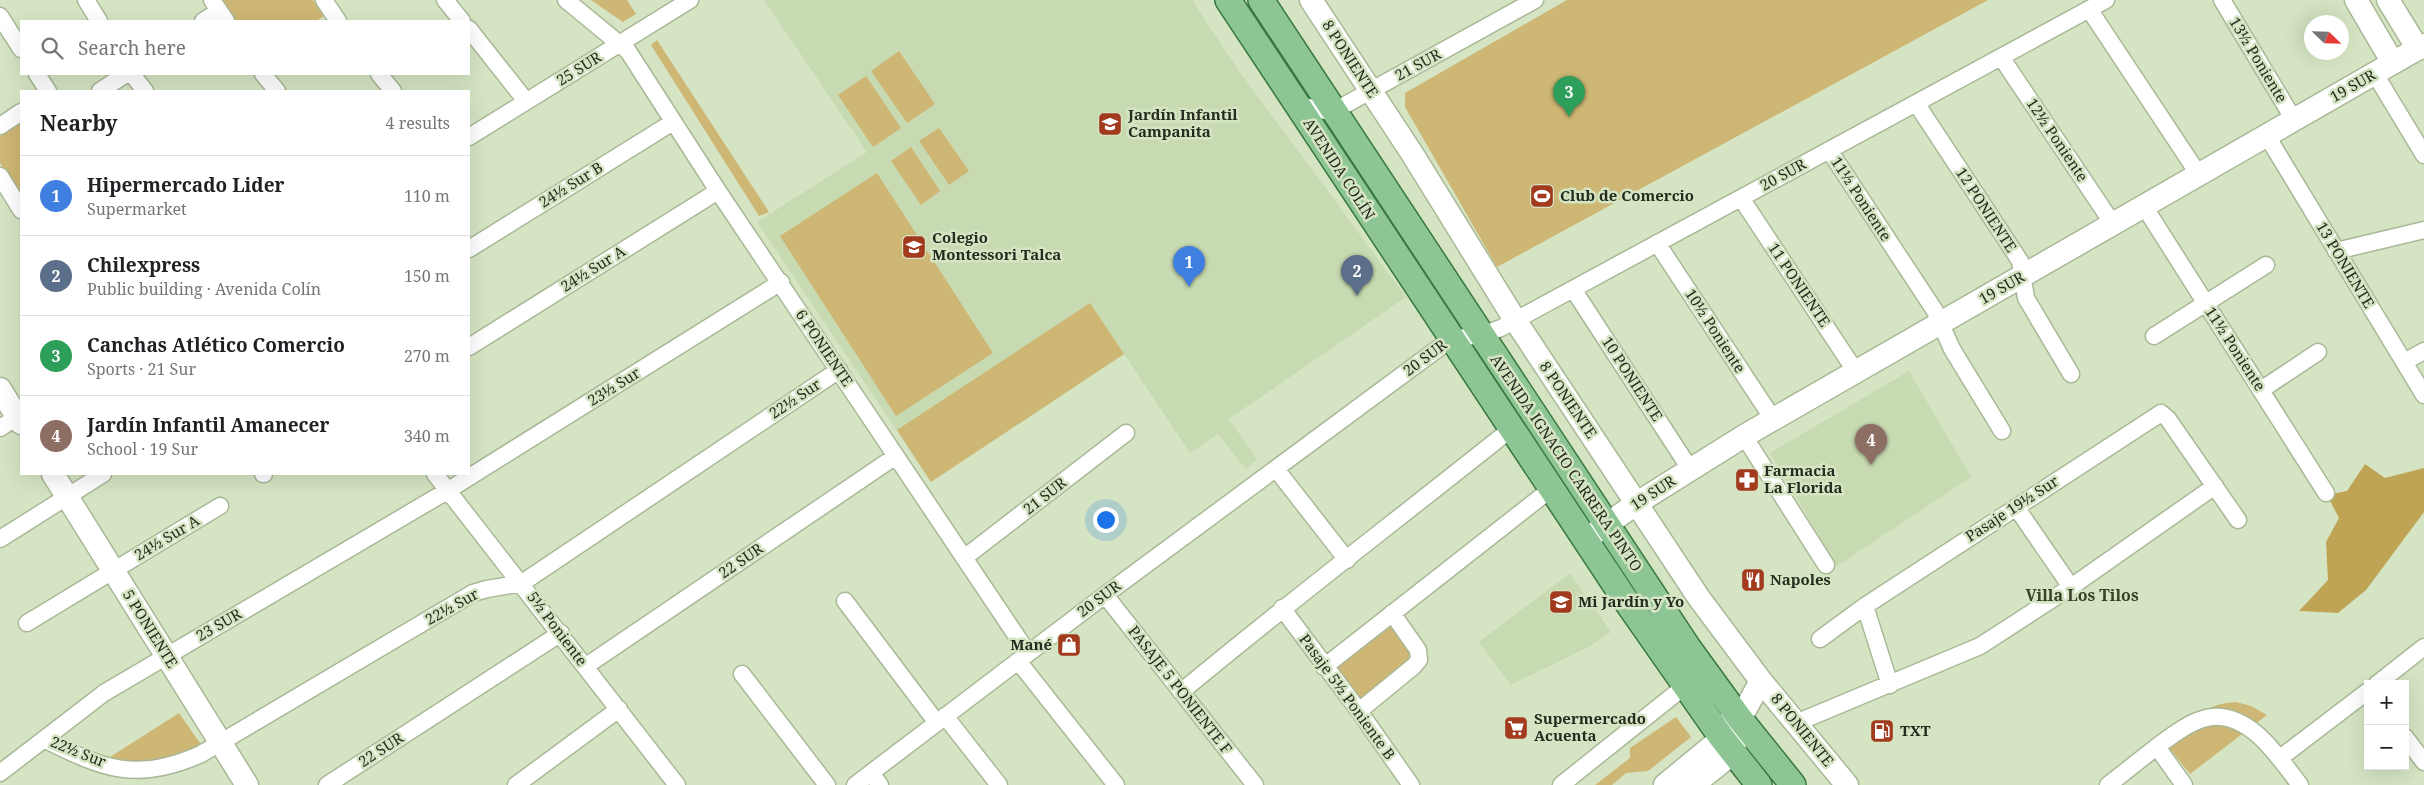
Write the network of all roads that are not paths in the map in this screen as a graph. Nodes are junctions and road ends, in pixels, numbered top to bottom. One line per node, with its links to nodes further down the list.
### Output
1 (86, 0): 18 (street)
2 (324, 0): 20 (street)
3 (445, 0): 21 (street)
4 (566, 0): 23 (street, 6 PONIENTE)
5 (690, 0): 14 (street, 25 SUR)
6 (1228, 0): 41 (main road, AVENIDA COLÍN)
7 (1261, 0): 42 (main road, AVENIDA COLÍN)
8 (1312, 0): 38 (street, 8 PONIENTE)
9 (1535, 0): 38 (street, 21 SUR)
10 (2106, 0): 15 (street, 20 SUR)
11 (2222, 0): 44 (street, 13½ Poniente)
12 (2356, 0): 27 (street)
13 (2388, 0): 25 (street)
14 (670, 5): 23 (street, 25 SUR)
15 (2089, 9): 26 (street, 20 SUR); 51 (street)
16 (219, 11): 19 (street)
17 (0, 16): 24 (street)
18 (98, 20)
19 (205, 20)
20 (334, 20)
21 (461, 20)
22 (470, 30): 39 (street)
23 (619, 44): 39 (street, 25 SUR); 45 (street, 6 PONIENTE)
24 (20, 47)
25 (2421, 47): 27 (street, 19 SUR)
26 (2001, 57): 40 (street, 20 SUR); 57 (street, 12½ Poniente)
27 (2384, 68): 44 (street, 19 SUR); 50 (street)
28 (38, 75): 33 (street)
29 (124, 75): 34 (street)
30 (133, 75): 35 (street)
31 (264, 75): 36 (street)
32 (380, 75): 37 (street)
33 (47, 90)
34 (102, 90)
35 (144, 90)
36 (276, 90)
37 (392, 90)
38 (1371, 91): 42 (street, 21 SUR); 67 (street, 8 PONIENTE)
39 (526, 101): 47 (street, 25 SUR)
40 (1916, 103): 49 (street, 20 SUR); 63 (street, 12 PONIENTE)
41 (1296, 104): 42 (street); 71 (main road, AVENIDA COLÍN)
42 (1334, 110): 69 (main road, AVENIDA COLÍN)
43 (20, 113): 46 (street)
44 (2294, 120): 48 (street, 19 SUR)
45 (673, 122): 53 (street, 6 PONIENTE); 60 (street, 24½ Sur B)
46 (0, 126)
47 (470, 136)
48 (2267, 136): 51 (street, 19 SUR); 61 (street, 13 PONIENTE)
49 (1829, 150): 54 (street, 20 SUR); 68 (street, 11½ Poniente)
50 (2424, 155)
51 (2199, 175): 55 (street, 19 SUR)
52 (0, 176): 56 (street)
53 (718, 191): 64 (street, 6 PONIENTE); 72 (street, 24½ Sur A)
54 (1741, 198): 59 (street, 20 SUR); 77 (street, 11 PONIENTE)
55 (2144, 206): 57 (street, 19 SUR); 66 (street, 11½ Poniente)
56 (20, 208)
57 (2114, 224): 63 (street, 19 SUR)
58 (2424, 230): 61 (street)
59 (1657, 244): 65 (street, 20 SUR); 82 (street, 10½ Poniente)
60 (470, 248)
61 (2336, 251): 75 (street, 13 PONIENTE)
62 (2266, 264): 66 (street)
63 (2021, 277): 68 (street, 19 SUR); 78 (street, 12 PONIENTE)
64 (781, 282): 76 (street, 6 PONIENTE); 96 (street, 23½ Sur)
65 (1573, 289): 67 (street, 20 SUR); 90 (street, 10 PONIENTE)
66 (2205, 302): 70 (street); 80 (street, 11½ Poniente)
67 (1515, 320): 69 (street, 20 SUR); 99 (street, 8 PONIENTE)
68 (1940, 324): 77 (street, 19 SUR); 85 (street, 11½ Poniente)
69 (1481, 335): 71 (street, 20 SUR); 103 (main road, AVENIDA IGNACIO CARRERA PINTO)
70 (2154, 336)
71 (1451, 339): 84 (main road, AVENIDA IGNACIO CARRERA PINTO); 89 (street, 20 SUR)
72 (470, 346)
73 (2424, 351): 75 (street)
74 (2318, 352): 80 (street)
75 (2404, 362): 81 (street, 13 PONIENTE)
76 (838, 370): 88 (street, 6 PONIENTE); 110 (street, 22½ Sur)
77 (1856, 372): 82 (street, 19 SUR)
78 (2071, 374)
79 (0, 389): 83 (street)
80 (2260, 390): 97 (street, 11½ Poniente)
81 (2424, 395)
82 (1773, 419): 87 (street, 19 SUR)
83 (15, 420)
84 (1511, 429): 95 (main road, AVENIDA IGNACIO CARRERA PINTO); 107 (street)
85 (2002, 431)
86 (1126, 434): 106 (street, 21 SUR)
87 (1744, 436): 90 (street, 19 SUR); 108 (street)
88 (896, 456): 106 (street, 6 PONIENTE); 123 (street, 22 SUR)
89 (1276, 469): 107 (street); 112 (street, 20 SUR)
90 (1690, 469): 99 (street, 19 SUR)
91 (54, 475): 98 (street, 5 PONIENTE)
92 (101, 475): 98 (street)
93 (436, 475): 96 (street, 5½ Poniente)
94 (2215, 486): 101 (street, Pasaje 19½ Sur); 102 (street); 111 (street)
95 (1551, 489): 105 (main road, AVENIDA IGNACIO CARRERA PINTO); 116 (street)
96 (447, 491): 110 (street, 5½ Poniente); 121 (street, 23 SUR)
97 (2326, 493)
98 (67, 496): 104 (street); 109 (street, 5 PONIENTE)
99 (1637, 503): 103 (street, 19 SUR); 127 (street, 8 PONIENTE)
100 (220, 506): 109 (street, 24½ Sur A)
101 (2016, 507): 111 (street); 114 (street, Pasaje 19½ Sur)
102 (2238, 520)
103 (1606, 524): 105 (street, 19 SUR); 134 (main road, AVENIDA IGNACIO CARRERA PINTO)
104 (0, 539)
105 (1585, 540): 128 (main road, AVENIDA IGNACIO CARRERA PINTO)
106 (964, 558): 122 (street, 6 PONIENTE)
107 (1347, 560): 115 (street)
108 (1826, 565)
109 (113, 570): 117 (street, 24½ Sur A); 121 (street, 5 PONIENTE)
110 (522, 582): 118 (street, 5½ Poniente); 139 (street, 22½ Sur)
111 (2071, 587): 129 (street)
112 (1105, 595): 122 (street, 20 SUR); 130 (street, PASAJE 5 PONIENTE F)
113 (845, 601): 135 (street)
114 (1865, 606): 119 (street, Pasaje 19½ Sur); 129 (street)
115 (1282, 608): 124 (street, Pasaje 5½ Poniente B); 130 (street)
116 (1392, 613): 124 (street); 133 (street)
117 (27, 623)
118 (560, 633): 123 (street, 5½ Poniente); 147 (street, 22 SUR)
119 (1820, 639)
120 (2424, 648): 126 (street)
121 (166, 655): 137 (street, 23 SUR); 139 (street, 5 PONIENTE)
122 (1023, 657): 135 (street, 20 SUR); 153 (street, 6 PONIENTE)
123 (586, 666): 132 (street, 5½ Poniente)
124 (1324, 667): 133 (street, Pasaje 5½ Poniente B)
125 (742, 674): 150 (street)
126 (2382, 680)
127 (1761, 681): 134 (street); 136 (street, 8 PONIENTE)
128 (1685, 686): 140 (main road, AVENIDA IGNACIO CARRERA PINTO); 156 (street)
129 (1890, 686): 136 (street)
130 (1181, 692): 154 (street, PASAJE 5 PONIENTE F)
131 (2364, 694): 142 (street)
132 (619, 710): 148 (street); 149 (street, 5½ Poniente)
133 (1359, 711): 155 (street, Pasaje 5½ Poniente B)
134 (1737, 716): 140 (street); 160 (main road, AVENIDA IGNACIO CARRERA PINTO)
135 (941, 720): 145 (street, 20 SUR); 152 (street)
136 (1796, 723): 161 (street, 8 PONIENTE)
137 (44, 739): 139 (street, 22½ Sur); 144 (street, 23 SUR)
138 (2409, 742): 143 (street)
139 (221, 743): 146 (street, 5 PONIENTE)
140 (1727, 745): 157 (street); 158 (street); 159 (main road, AVENIDA IGNACIO CARRERA PINTO)
141 (2157, 747): 142 (street); 162 (street); 163 (street)
142 (2280, 758): 164 (street)
143 (2424, 762)
144 (0, 773)
145 (876, 779): 151 (street, 20 SUR)
146 (247, 785)
147 (327, 785)
148 (516, 785)
149 (677, 785)
150 (827, 785)
151 (855, 785)
152 (1000, 785)
153 (1116, 785)
154 (1255, 785)
155 (1411, 785)
156 (1562, 785)
157 (1666, 785)
158 (1693, 785)
159 (1759, 785)
160 (1793, 785)
161 (1847, 785)
162 (2108, 785)
163 (2184, 785)
164 (2300, 785)

